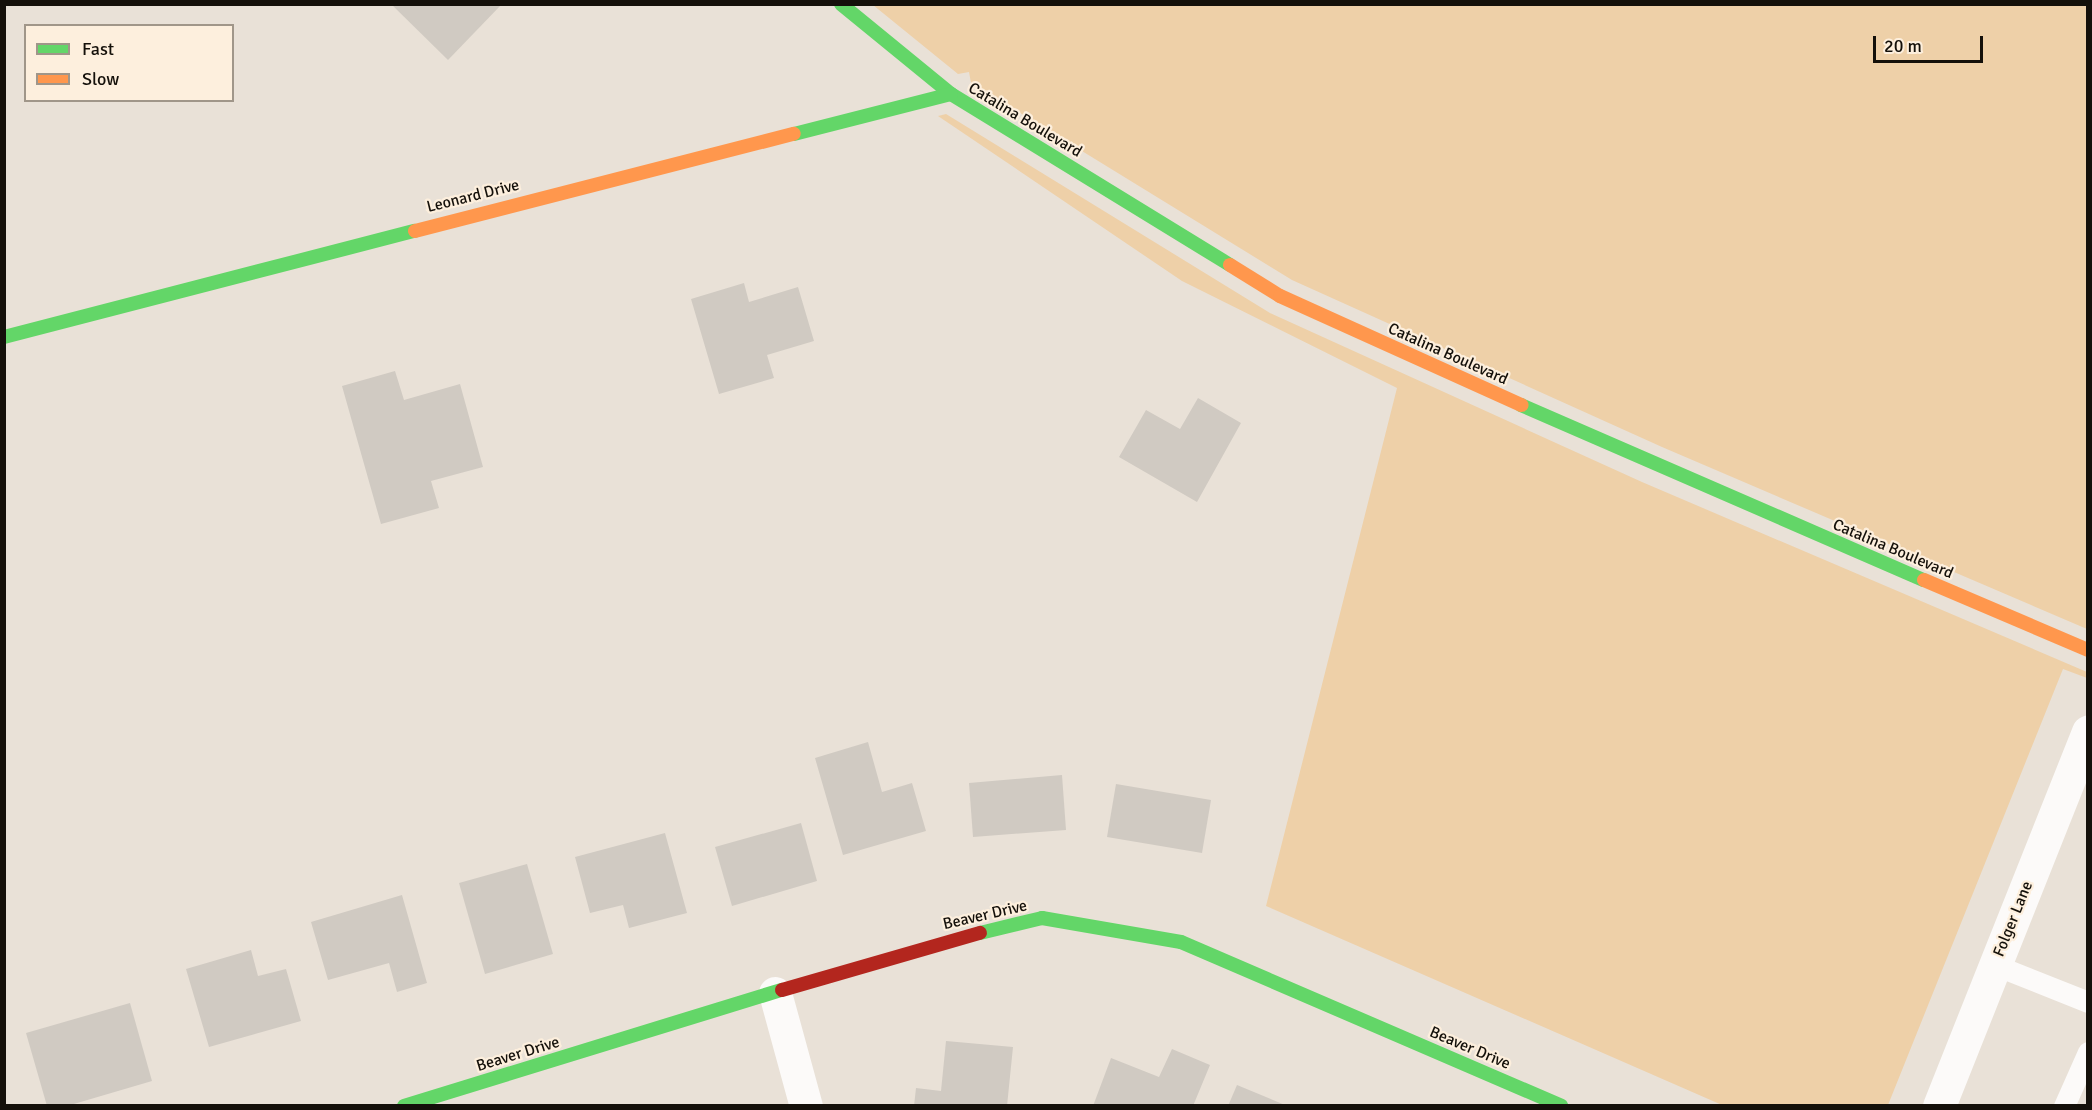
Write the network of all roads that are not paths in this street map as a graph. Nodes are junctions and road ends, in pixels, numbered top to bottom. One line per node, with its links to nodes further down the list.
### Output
1 (842, 4): 2 (street, Catalina Boulevard)
2 (951, 94): 3 (street, Leonard Drive); 4 (street, Catalina Boulevard)
3 (4, 338)
4 (2088, 650)
5 (2088, 732): 6 (street, Folger Lane)
6 (1995, 965): 8 (lane); 13 (street, Folger Lane)
7 (775, 993): 10 (street, Beaver Drive); 11 (street); 12 (street, Beaver Drive)
8 (2088, 1002)
9 (2088, 1052): 14 (lane)
10 (404, 1106)
11 (806, 1106)
12 (1561, 1106)
13 (1939, 1106)
14 (2064, 1106)

